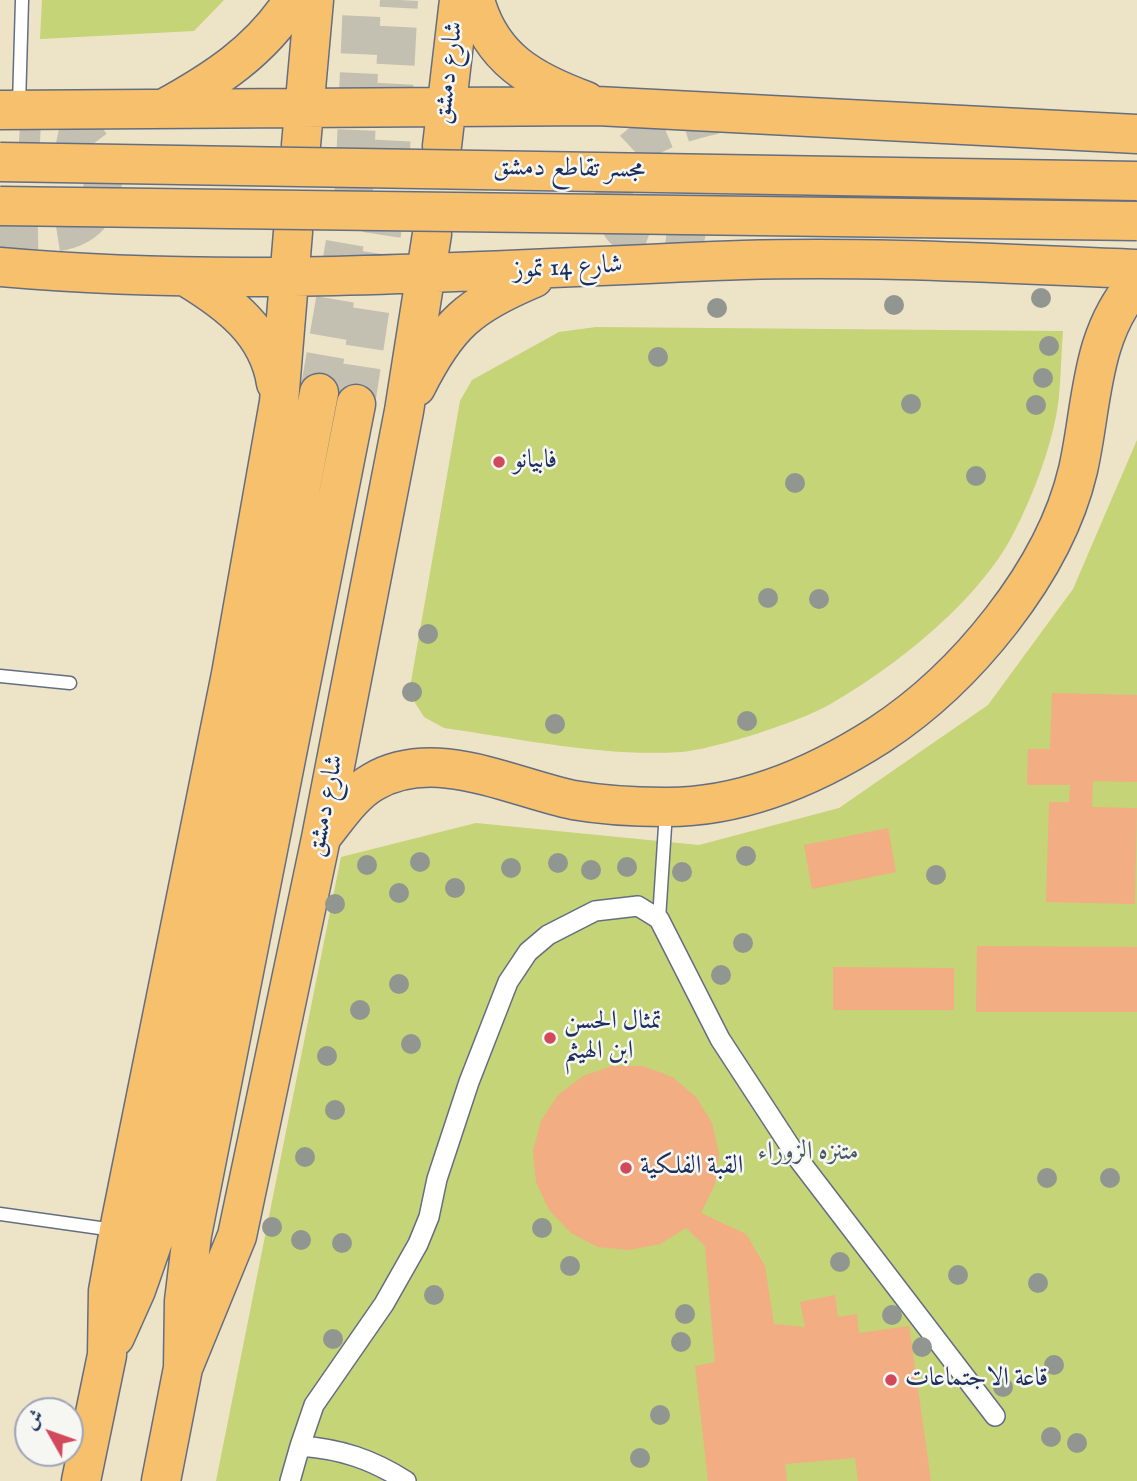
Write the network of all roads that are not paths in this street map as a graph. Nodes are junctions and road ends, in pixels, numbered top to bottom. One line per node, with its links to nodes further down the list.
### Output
1 (22, 0): 8 (lane)
2 (293, 0): 9 (main road)
3 (314, 0): 10 (main road)
4 (459, 0): 7 (main road, شارع دمشق)
5 (475, 0): 6 (main road)
6 (597, 106): 7 (main road); 11 (main road)
7 (445, 108): 10 (main road); 12 (main road, شارع دمشق)
8 (9, 109): 9 (main road)
9 (163, 110): 10 (main road)
10 (302, 127)
11 (1137, 134)
12 (442, 146)
13 (0, 162): 14 (main road, مجسر تقاطع دمشق, bridge)
14 (1137, 181)
15 (0, 205): 16 (main road, مجسر تقاطع دمشق, bridge)
16 (1137, 222)
17 (293, 232): 23 (main road)
18 (432, 234): 22 (main road, شارع دمشق)
19 (0, 267): 24 (main road, شارع 14 تموز)
20 (1137, 269): 21 (main road, شارع 14 تموز)
21 (552, 271): 22 (main road, شارع 14 تموز); 29 (main road)
22 (425, 274): 23 (main road, شارع 14 تموز); 29 (main road, شارع دمشق)
23 (289, 275): 24 (main road, شارع 14 تموز); 27 (main road)
24 (188, 278): 27 (main road)
25 (1137, 282): 32 (main road)
26 (319, 393): 37 (main road)
27 (279, 402): 36 (main road)
28 (356, 404): 38 (main road, شارع دمشق)
29 (404, 411): 33 (main road, شارع دمشق)
30 (0, 676): 31 (lane)
31 (70, 683)
32 (666, 807): 33 (main road); 34 (lane)
33 (321, 838): 38 (main road, شارع دمشق)
34 (659, 919): 39 (street); 40 (street)
35 (0, 1214): 36 (lane)
36 (119, 1230): 37 (main road)
37 (107, 1355): 41 (main road)
38 (183, 1368): 42 (main road, شارع دمشق)
39 (995, 1416)
40 (299, 1446): 43 (street); 44 (street)
41 (81, 1481)
42 (161, 1481)
43 (290, 1481)
44 (406, 1481)

